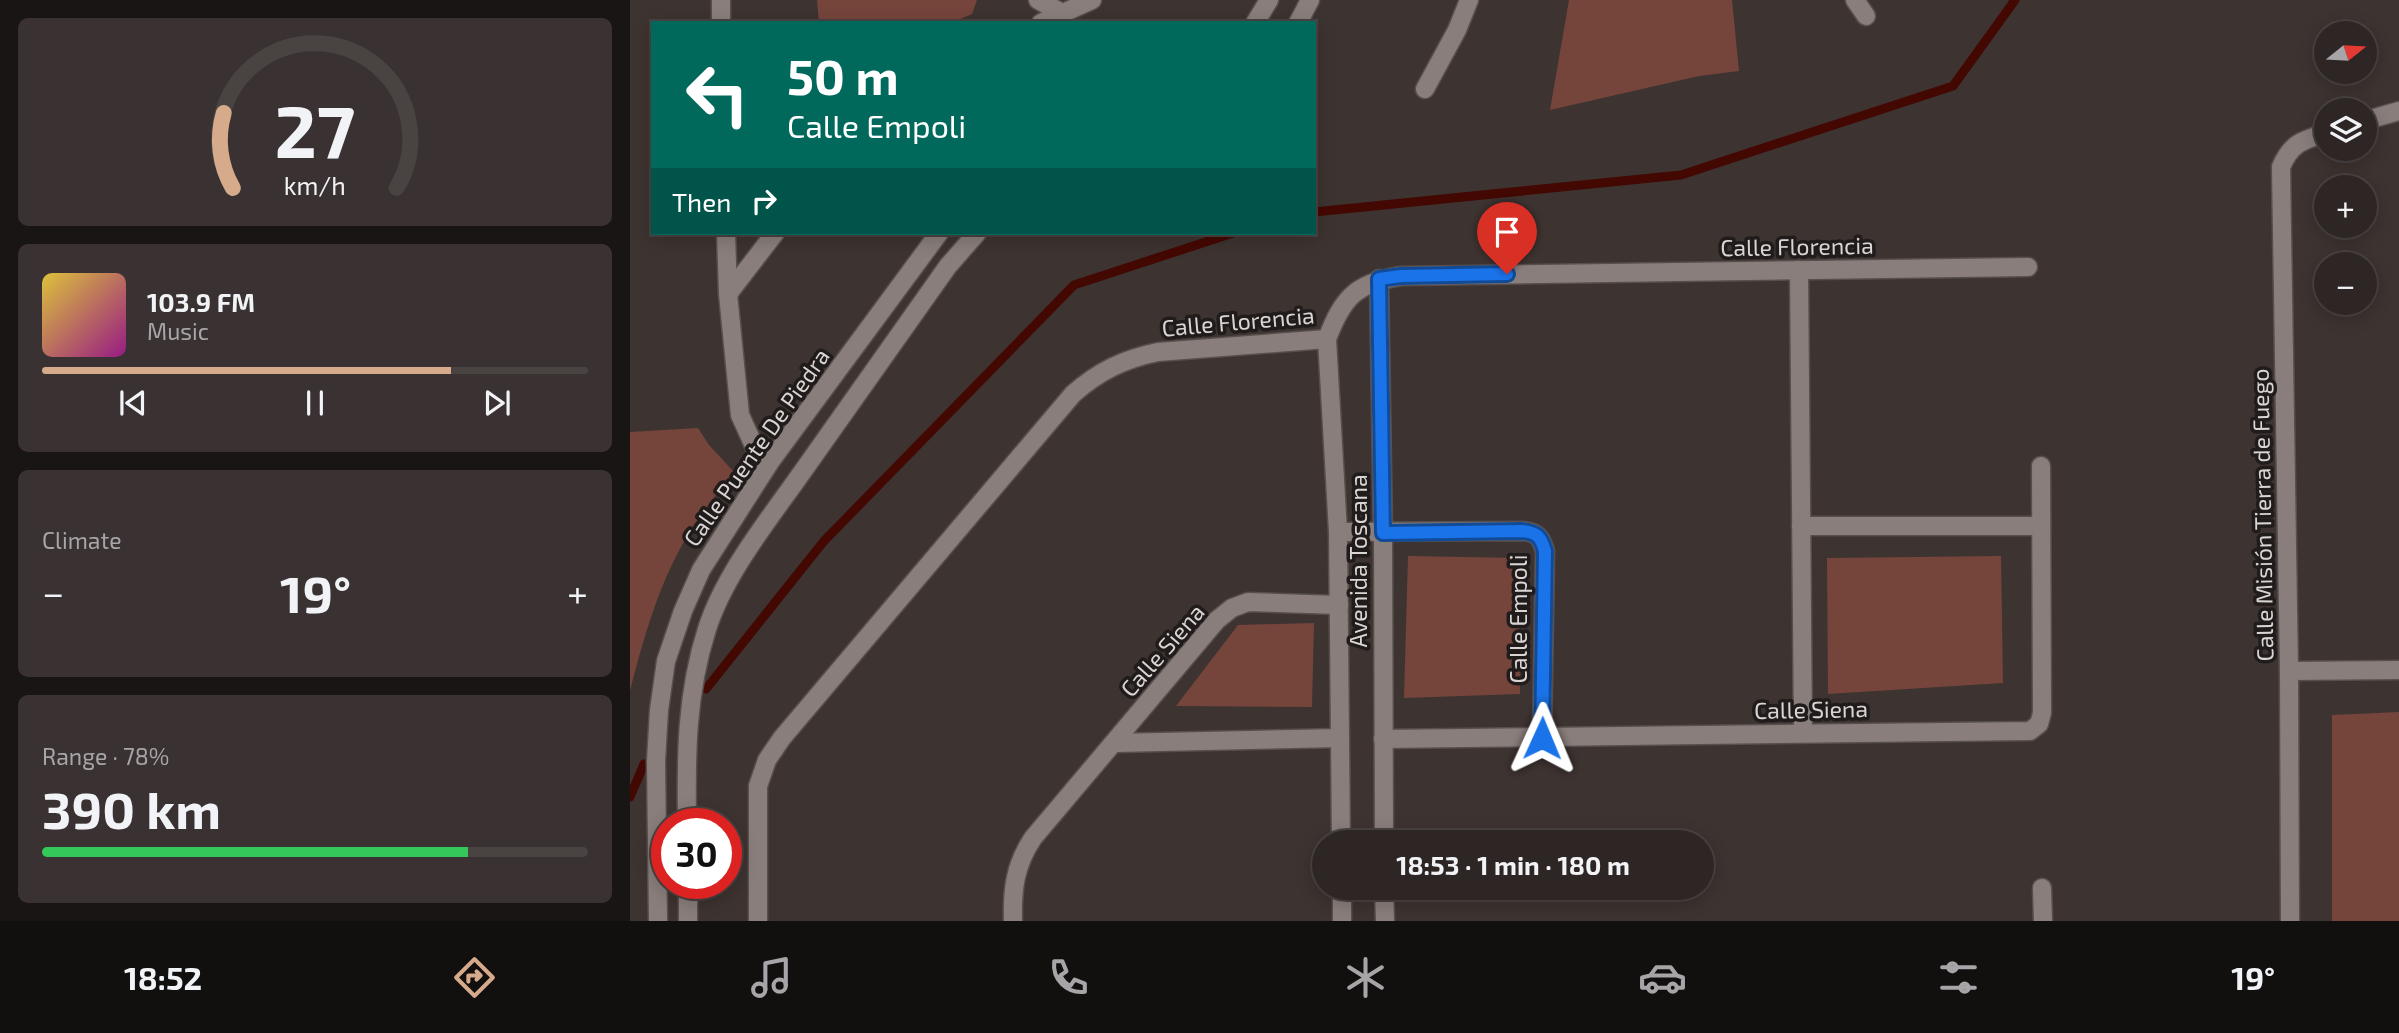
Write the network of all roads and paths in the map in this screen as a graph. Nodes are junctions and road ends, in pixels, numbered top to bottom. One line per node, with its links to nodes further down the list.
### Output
1 (721, 0): 10 (street)
2 (1038, 0): 8 (street)
3 (1092, 0): 8 (street)
4 (1269, 0): 12 (street)
5 (1310, 0): 13 (street)
6 (1469, 0): 14 (street)
7 (1855, 0): 9 (street)
8 (1062, 13): 11 (street)
9 (1866, 16)
10 (721, 21)
11 (1045, 21)
12 (1256, 21)
13 (1299, 21)
14 (1424, 89)
15 (2399, 111): 16 (street)
16 (2377, 117)
17 (2314, 138): 35 (street, Calle Misión Tierra de Fuego)
18 (726, 235): 25 (street)
19 (773, 235): 25 (street)
20 (938, 235): 27 (street, Calle Puente De Piedra)
21 (975, 235): 41 (street)
22 (2028, 267): 23 (street, Calle Florencia)
23 (1799, 270): 24 (street, Calle Florencia); 30 (street)
24 (1379, 279): 26 (street, Calle Florencia); 32 (street, Avenida Toscana)
25 (727, 294): 27 (street)
26 (1327, 339): 31 (street, Avenida Toscana); 50 (street, Calle Florencia)
27 (770, 462): 48 (street, Calle Puente De Piedra)
28 (2041, 466): 29 (street, Calle Siena)
29 (2041, 526): 30 (street); 36 (street, Calle Siena)
30 (1801, 527): 36 (street)
31 (1338, 532): 32 (street, Calle Empoli); 33 (street, Avenida Toscana)
32 (1383, 533): 38 (street, Calle Empoli); 39 (street, Avenida Toscana)
33 (1339, 606): 37 (street, Avenida Toscana); 40 (street, Calle Siena)
34 (2399, 670): 35 (street)
35 (2289, 671): 55 (street, Calle Misión Tierra de Fuego)
36 (1803, 733): 38 (street, Calle Siena)
37 (1339, 738): 40 (street); 42 (street, Avenida Toscana)
38 (1542, 738): 39 (street, Calle Siena)
39 (1383, 739): 43 (street, Avenida Toscana)
40 (1115, 743): 51 (street, Calle Siena)
41 (687, 808)
42 (1341, 830)
43 (1384, 830)
44 (2042, 888): 54 (street)
45 (688, 899): 49 (street)
46 (1342, 900): 52 (street)
47 (1384, 900): 53 (street)
48 (658, 921)
49 (688, 921)
50 (758, 921)
51 (1013, 921)
52 (1342, 921)
53 (1385, 921)
54 (2043, 921)
55 (2290, 921)

